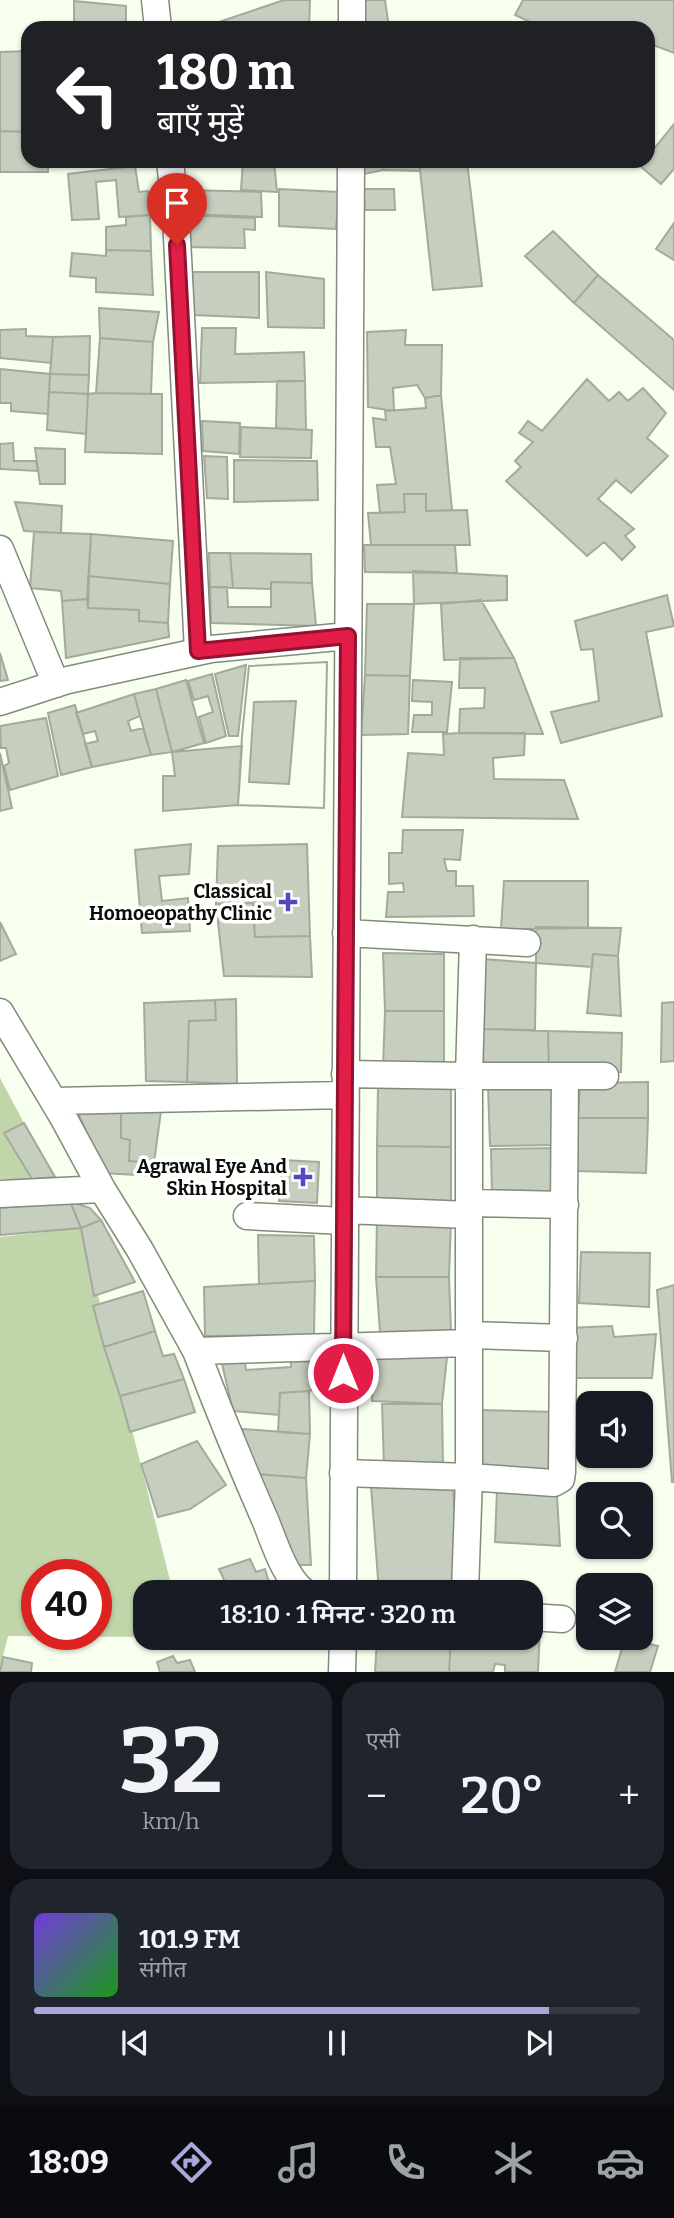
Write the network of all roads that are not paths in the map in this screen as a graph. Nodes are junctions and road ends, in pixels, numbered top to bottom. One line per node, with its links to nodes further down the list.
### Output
1 (155, 0): 3 (street)
2 (352, 0): 4 (street)
3 (157, 21)
4 (352, 21)
5 (171, 168): 9 (street)
6 (351, 168): 8 (street)
7 (0, 549): 10 (street)
8 (348, 636): 9 (street); 12 (street)
9 (198, 651): 10 (street)
10 (56, 684): 11 (street)
11 (0, 702)
12 (346, 933): 13 (street); 19 (street)
13 (473, 939): 14 (street); 16 (street)
14 (527, 943)
15 (0, 1012): 20 (street)
16 (468, 1076): 17 (street); 19 (street); 24 (street)
17 (565, 1076): 18 (street); 23 (street)
18 (604, 1076)
19 (345, 1084): 20 (street); 26 (street)
20 (54, 1101): 21 (street)
21 (102, 1189): 22 (street); 30 (street)
22 (0, 1194)
23 (565, 1205): 24 (street); 27 (street)
24 (469, 1209): 26 (street); 28 (street)
25 (247, 1216): 26 (street)
26 (344, 1216): 29 (street)
27 (564, 1338): 28 (street); 32 (street)
28 (470, 1339): 29 (street); 32 (street)
29 (344, 1348): 30 (street); 31 (street)
30 (196, 1351): 33 (street)
31 (343, 1474): 32 (street); 34 (street)
32 (469, 1477): 35 (street)
33 (292, 1580)
34 (343, 1580)
35 (465, 1580)
36 (543, 1618): 37 (street)
37 (562, 1619)
38 (343, 1650): 39 (street)
39 (342, 1672)

